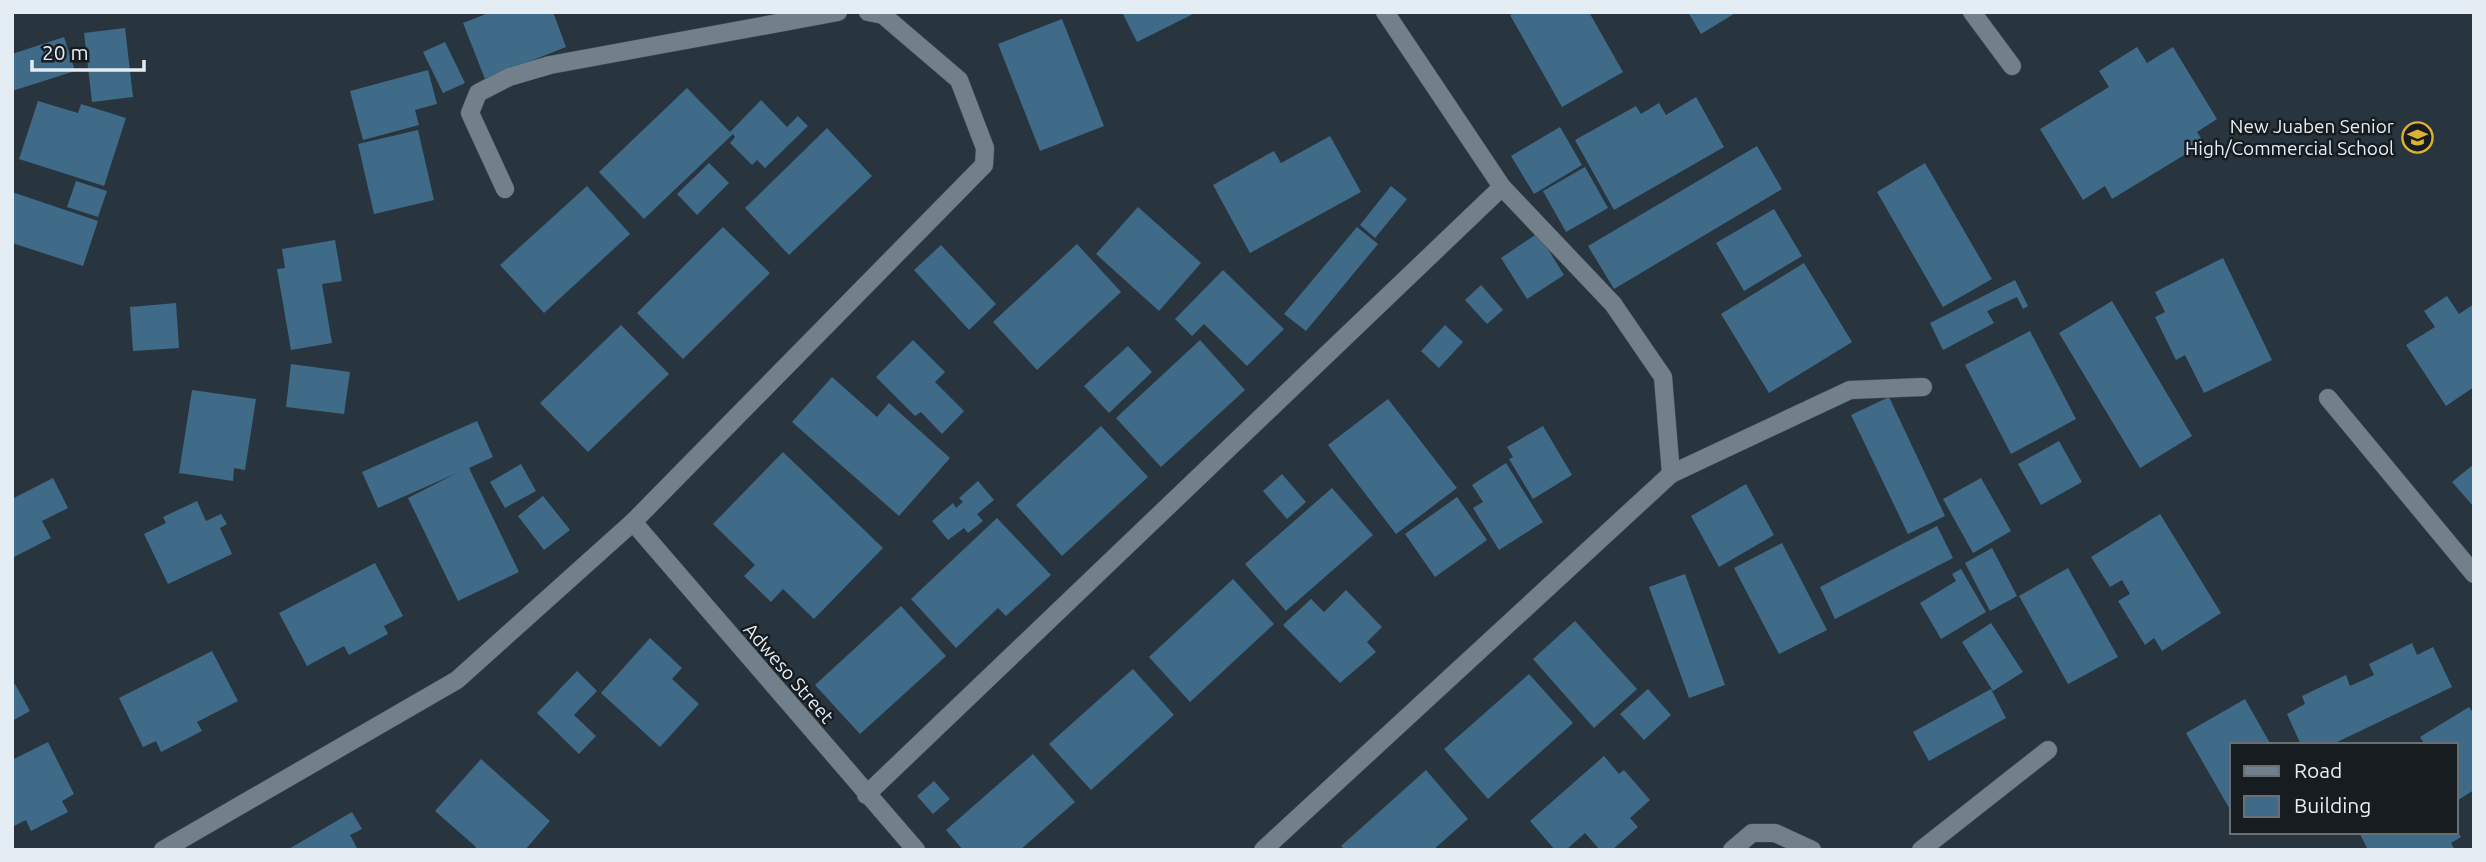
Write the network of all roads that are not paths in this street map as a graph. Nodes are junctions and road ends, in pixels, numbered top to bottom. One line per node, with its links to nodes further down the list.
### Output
1 (838, 12): 7 (street)
2 (868, 12): 11 (street)
3 (1385, 12): 6 (street)
4 (1972, 12): 5 (street)
5 (2012, 66)
6 (1502, 187): 10 (street); 14 (street)
7 (505, 189)
8 (1923, 387): 10 (street)
9 (2328, 398): 12 (street)
10 (1671, 474): 17 (street)
11 (633, 522): 14 (street, Adweso Street); 15 (street)
12 (2474, 574)
13 (2048, 750): 20 (street)
14 (866, 795): 16 (street, Adweso Street)
15 (163, 850)
16 (916, 850)
17 (1263, 850)
18 (1732, 850): 19 (street)
19 (1812, 850)
20 (1921, 850)

